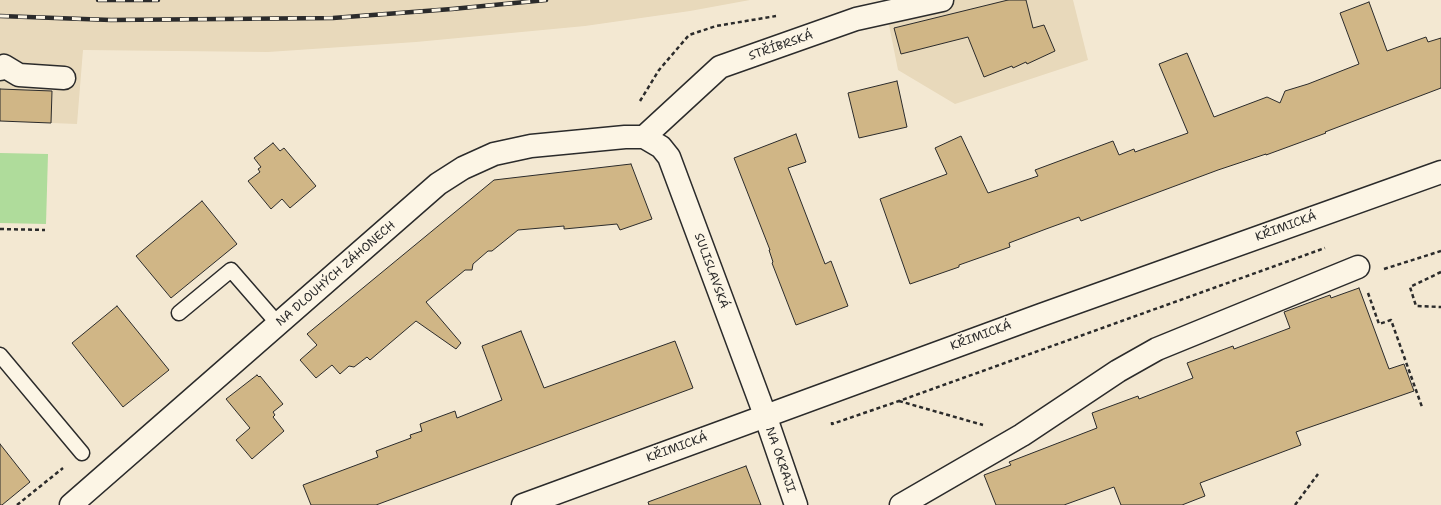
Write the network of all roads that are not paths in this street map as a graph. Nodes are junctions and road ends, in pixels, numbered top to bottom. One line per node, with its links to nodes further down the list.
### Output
1 (942, 0): 4 (street, STŘÍBRSKÁ)
2 (6, 74): 3 (street)
3 (64, 78)
4 (644, 137): 8 (street, NA DLOUHÝCH ZÁHONECH); 10 (street, SULISLAVSKÁ)
5 (1441, 172): 10 (street, KŘIMICKÁ)
6 (1360, 272): 15 (street)
7 (179, 313): 8 (lane)
8 (278, 324): 12 (street, NA DLOUHÝCH ZÁHONECH)
9 (0, 355): 11 (lane)
10 (765, 415): 13 (street, KŘIMICKÁ); 14 (street, NA OKRAJI)
11 (82, 453)
12 (71, 505)
13 (522, 505)
14 (796, 505)
15 (902, 505)

